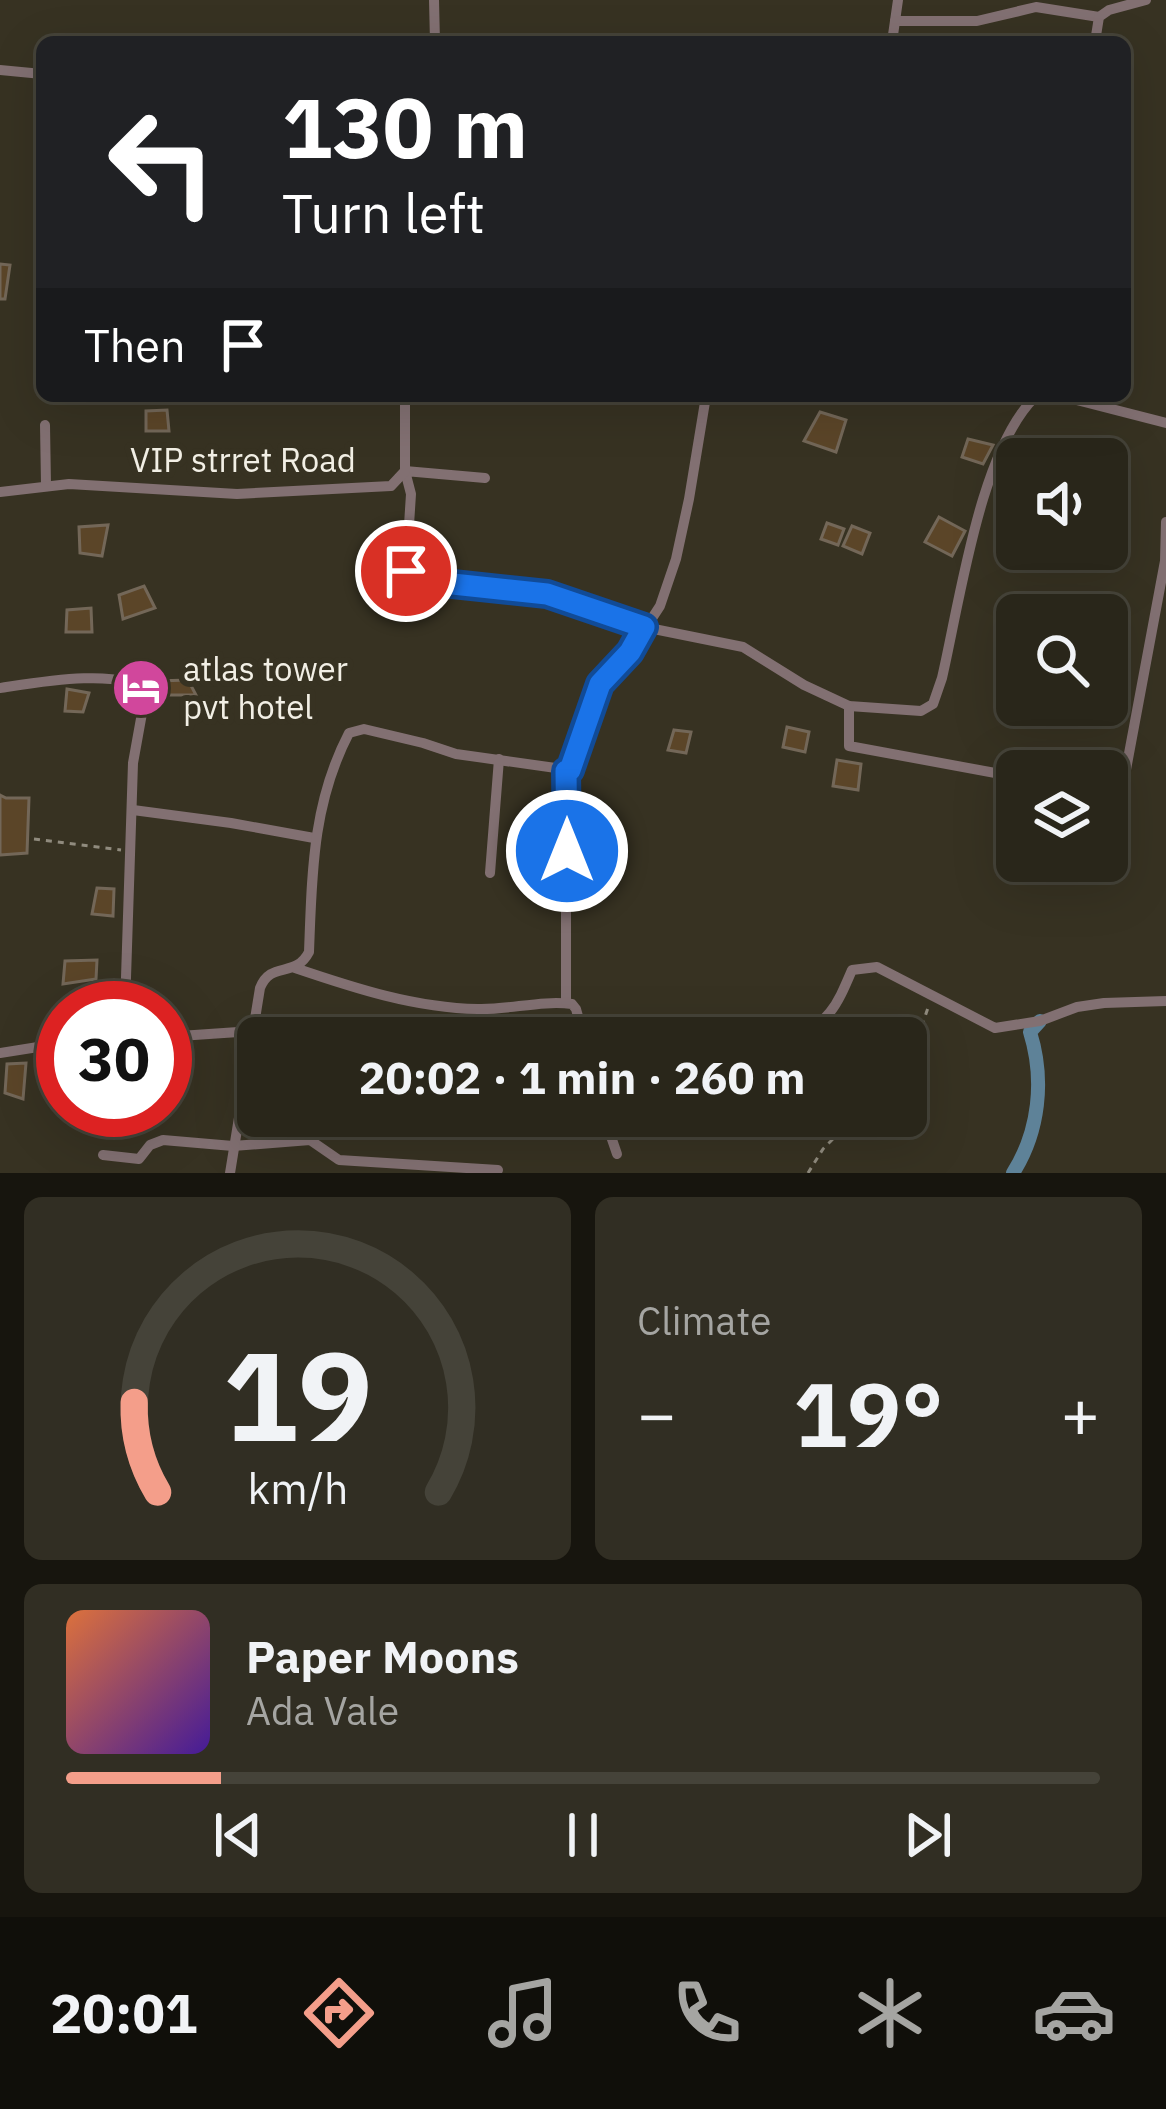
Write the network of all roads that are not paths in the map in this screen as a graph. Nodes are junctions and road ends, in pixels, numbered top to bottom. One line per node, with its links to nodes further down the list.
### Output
1 (434, 0): 6 (street)
2 (898, 0): 5 (street)
3 (1146, 0): 4 (street)
4 (1099, 17): 5 (street); 8 (street)
5 (895, 21): 7 (street)
6 (435, 36)
7 (893, 36)
8 (1096, 36)
9 (0, 70): 10 (street)
10 (36, 73)
11 (405, 402): 17 (street, VIP strret Road)
12 (705, 402): 22 (street)
13 (1030, 402): 24 (street)
14 (1084, 402): 15 (street)
15 (1166, 422)
16 (45, 425): 19 (street)
17 (405, 471): 18 (street); 19 (street, VIP strret Road); 22 (street)
18 (485, 478)
19 (46, 485): 20 (street, VIP strret Road)
20 (0, 492)
21 (1166, 522): 26 (street)
22 (644, 627): 24 (street); 27 (street)
23 (0, 688): 29 (street)
24 (849, 706): 28 (street)
25 (500, 759): 27 (street); 30 (street); 31 (street)
26 (1128, 759)
27 (566, 771): 35 (street)
28 (996, 773)
29 (133, 810): 30 (street); 33 (street)
30 (314, 838): 32 (street)
31 (490, 872)
32 (295, 968): 35 (street); 36 (street)
33 (126, 981)
34 (1166, 1001): 38 (street)
35 (566, 1002): 37 (street)
36 (255, 1017)
37 (578, 1017)
38 (827, 1017)
39 (237, 1032): 40 (street)
40 (192, 1035)
41 (36, 1047): 42 (street)
42 (0, 1053)
43 (237, 1123): 45 (street)
44 (611, 1137): 46 (street)
45 (233, 1146): 47 (street); 48 (street); 49 (street)
46 (617, 1154)
47 (103, 1155)
48 (499, 1169)
49 (230, 1173)

